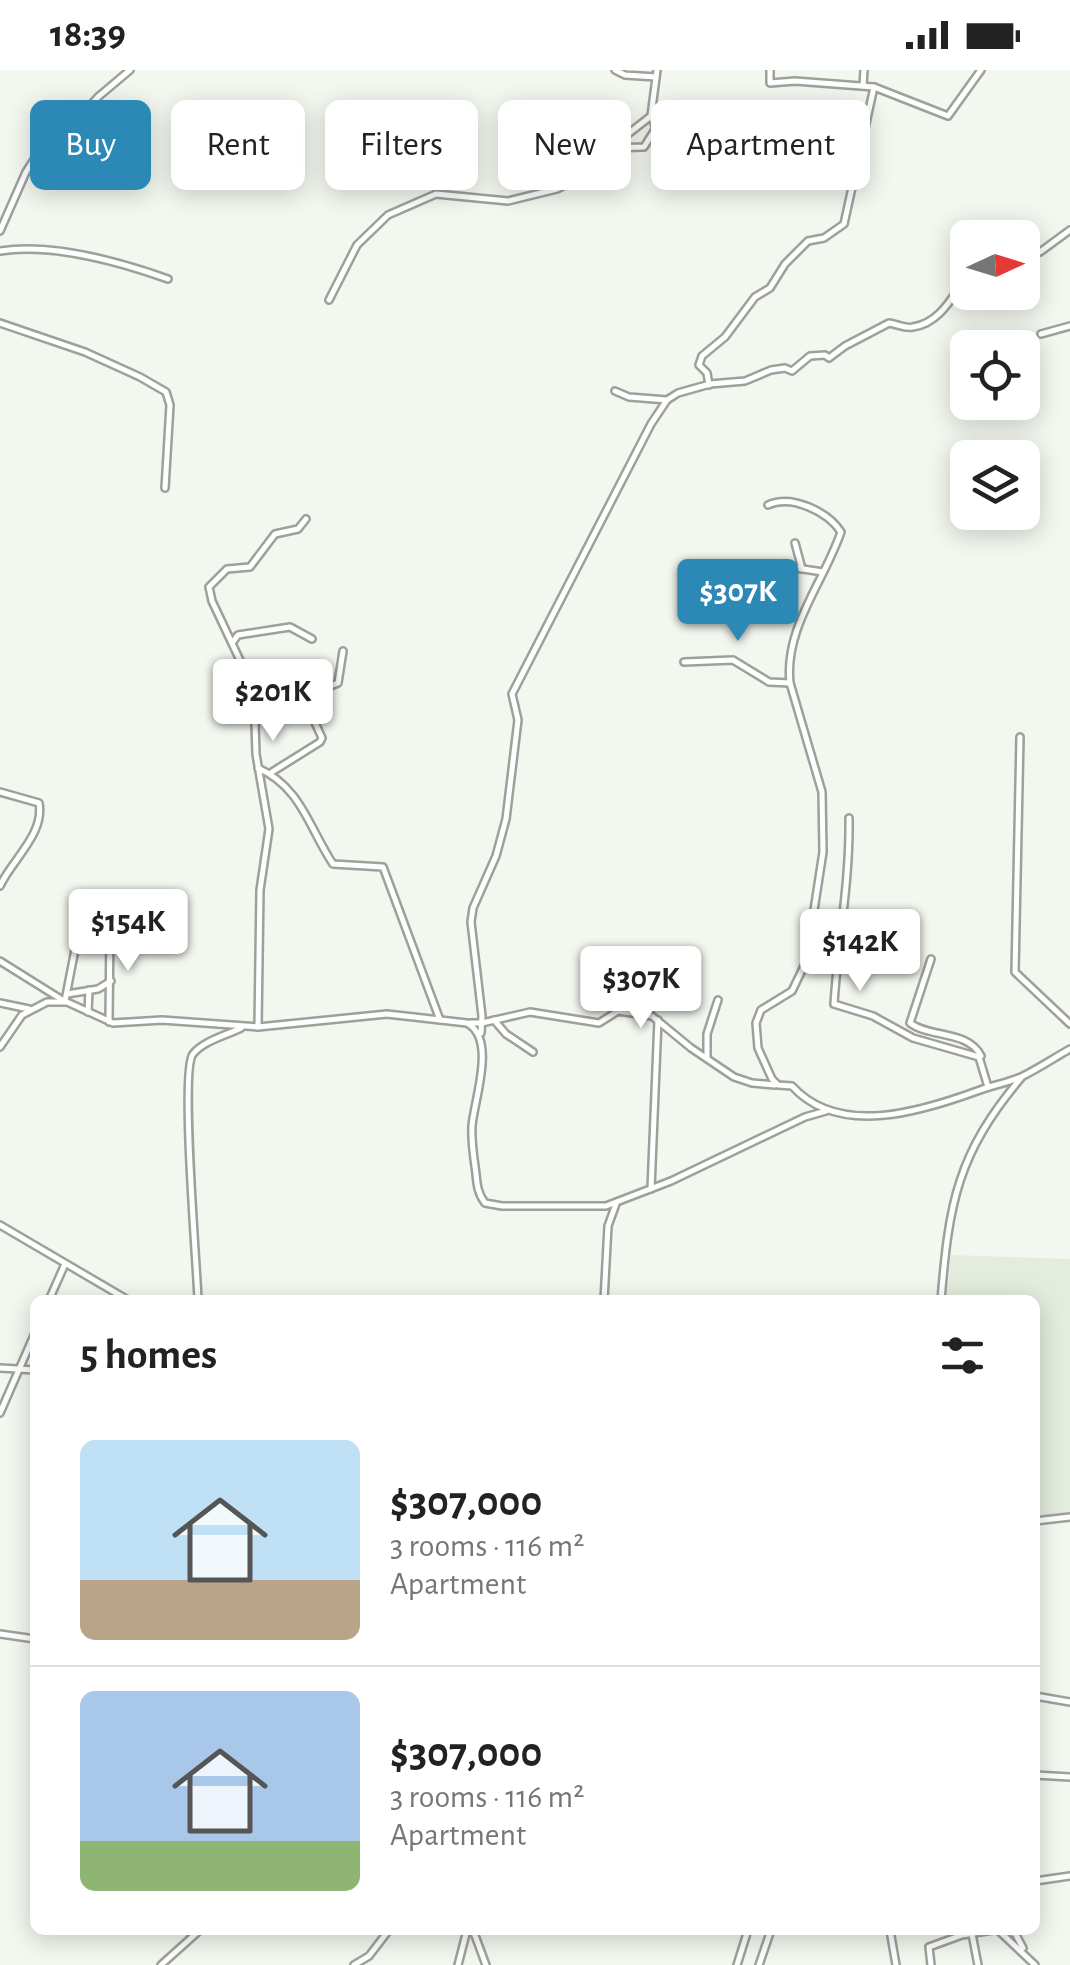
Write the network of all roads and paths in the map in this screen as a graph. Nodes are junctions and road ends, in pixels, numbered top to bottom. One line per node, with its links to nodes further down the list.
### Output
1 (130, 70): 16 (street)
2 (615, 70): 6 (street)
3 (770, 70): 7 (street)
4 (864, 70): 7 (street)
5 (981, 70): 8 (street)
6 (657, 74): 9 (street)
7 (863, 86): 8 (street)
8 (874, 87): 25 (street)
9 (653, 100)
10 (651, 116): 11 (street)
11 (631, 132)
12 (651, 137): 13 (street)
13 (631, 147)
14 (553, 190): 20 (street)
15 (1070, 230): 18 (street)
16 (0, 231)
17 (0, 251): 19 (street)
18 (1040, 252)
19 (168, 279)
20 (329, 300)
21 (950, 302): 25 (street)
22 (0, 322): 28 (street)
23 (1070, 326): 24 (street)
24 (1041, 334)
25 (709, 385): 27 (street)
26 (615, 391): 27 (street)
27 (667, 400): 67 (street)
28 (165, 488)
29 (768, 504): 34 (street)
30 (306, 519): 36 (street)
31 (794, 543): 33 (street)
32 (770, 564): 33 (street)
33 (802, 569): 34 (street)
34 (823, 572): 39 (street)
35 (312, 640): 36 (street)
36 (232, 643): 40 (street)
37 (343, 651): 41 (street)
38 (684, 662): 39 (street)
39 (790, 683): 53 (street)
40 (254, 694): 41 (street); 43 (street)
41 (307, 694): 44 (street)
42 (1020, 738): 68 (street)
43 (258, 768): 44 (street); 69 (street)
44 (272, 772): 62 (street)
45 (0, 792): 47 (street)
46 (849, 818): 54 (street)
47 (0, 886)
48 (895, 921): 54 (street)
49 (110, 926): 55 (street)
50 (79, 929): 57 (street)
51 (931, 959): 76 (street)
52 (0, 961): 57 (street)
53 (806, 962): 54 (street); 78 (street)
54 (836, 966): 76 (street)
55 (110, 981): 56 (street); 65 (street)
56 (90, 990): 57 (street); 61 (street)
57 (66, 999): 60 (street); 61 (street)
58 (718, 1000): 75 (street)
59 (0, 1003): 60 (street)
60 (29, 1009): 72 (street)
61 (88, 1012): 65 (street)
62 (440, 1020): 66 (street); 69 (street)
63 (494, 1020): 64 (street); 67 (street); 74 (street)
64 (658, 1020): 75 (street); 81 (street)
65 (109, 1022): 70 (street)
66 (467, 1022): 67 (street); 71 (street)
67 (482, 1023): 71 (street)
68 (1070, 1024)
69 (258, 1027): 70 (street)
70 (243, 1028): 87 (street)
71 (480, 1036): 82 (street)
72 (0, 1048)
73 (1070, 1049): 77 (street)
74 (533, 1052)
75 (707, 1058): 78 (street)
76 (981, 1058): 79 (street)
77 (1022, 1076): 79 (street); 89 (street)
78 (778, 1084): 80 (street)
79 (988, 1088): 80 (street)
80 (826, 1111): 81 (street)
81 (651, 1189): 82 (street)
82 (618, 1202): 88 (street)
83 (0, 1225): 84 (street)
84 (65, 1264): 85 (street); 86 (street)
85 (51, 1295)
86 (119, 1295)
87 (198, 1295)
88 (604, 1295)
89 (942, 1295)
90 (30, 1345): 92 (street)
91 (0, 1368): 92 (street)
92 (20, 1368): 93 (street); 94 (street)
93 (30, 1369)
94 (0, 1413)
95 (1070, 1517): 96 (street)
96 (1040, 1521)
97 (0, 1634): 98 (street)
98 (30, 1638)
99 (1040, 1697): 100 (street)
100 (1070, 1702)
101 (1040, 1775): 102 (street)
102 (1070, 1777)
103 (1070, 1876): 104 (street)
104 (1040, 1880)
105 (194, 1935): 115 (street)
106 (384, 1935): 116 (street)
107 (468, 1935): 117 (street)
108 (472, 1935): 118 (street)
109 (746, 1935): 119 (street)
110 (769, 1935): 120 (street)
111 (891, 1935): 121 (street)
112 (969, 1935): 122 (street)
113 (972, 1935): 123 (street)
114 (1005, 1935): 124 (street)
115 (161, 1965)
116 (354, 1965)
117 (458, 1965)
118 (486, 1965)
119 (737, 1965)
120 (759, 1965)
121 (896, 1965)
122 (931, 1965)
123 (978, 1965)
124 (1036, 1965)

